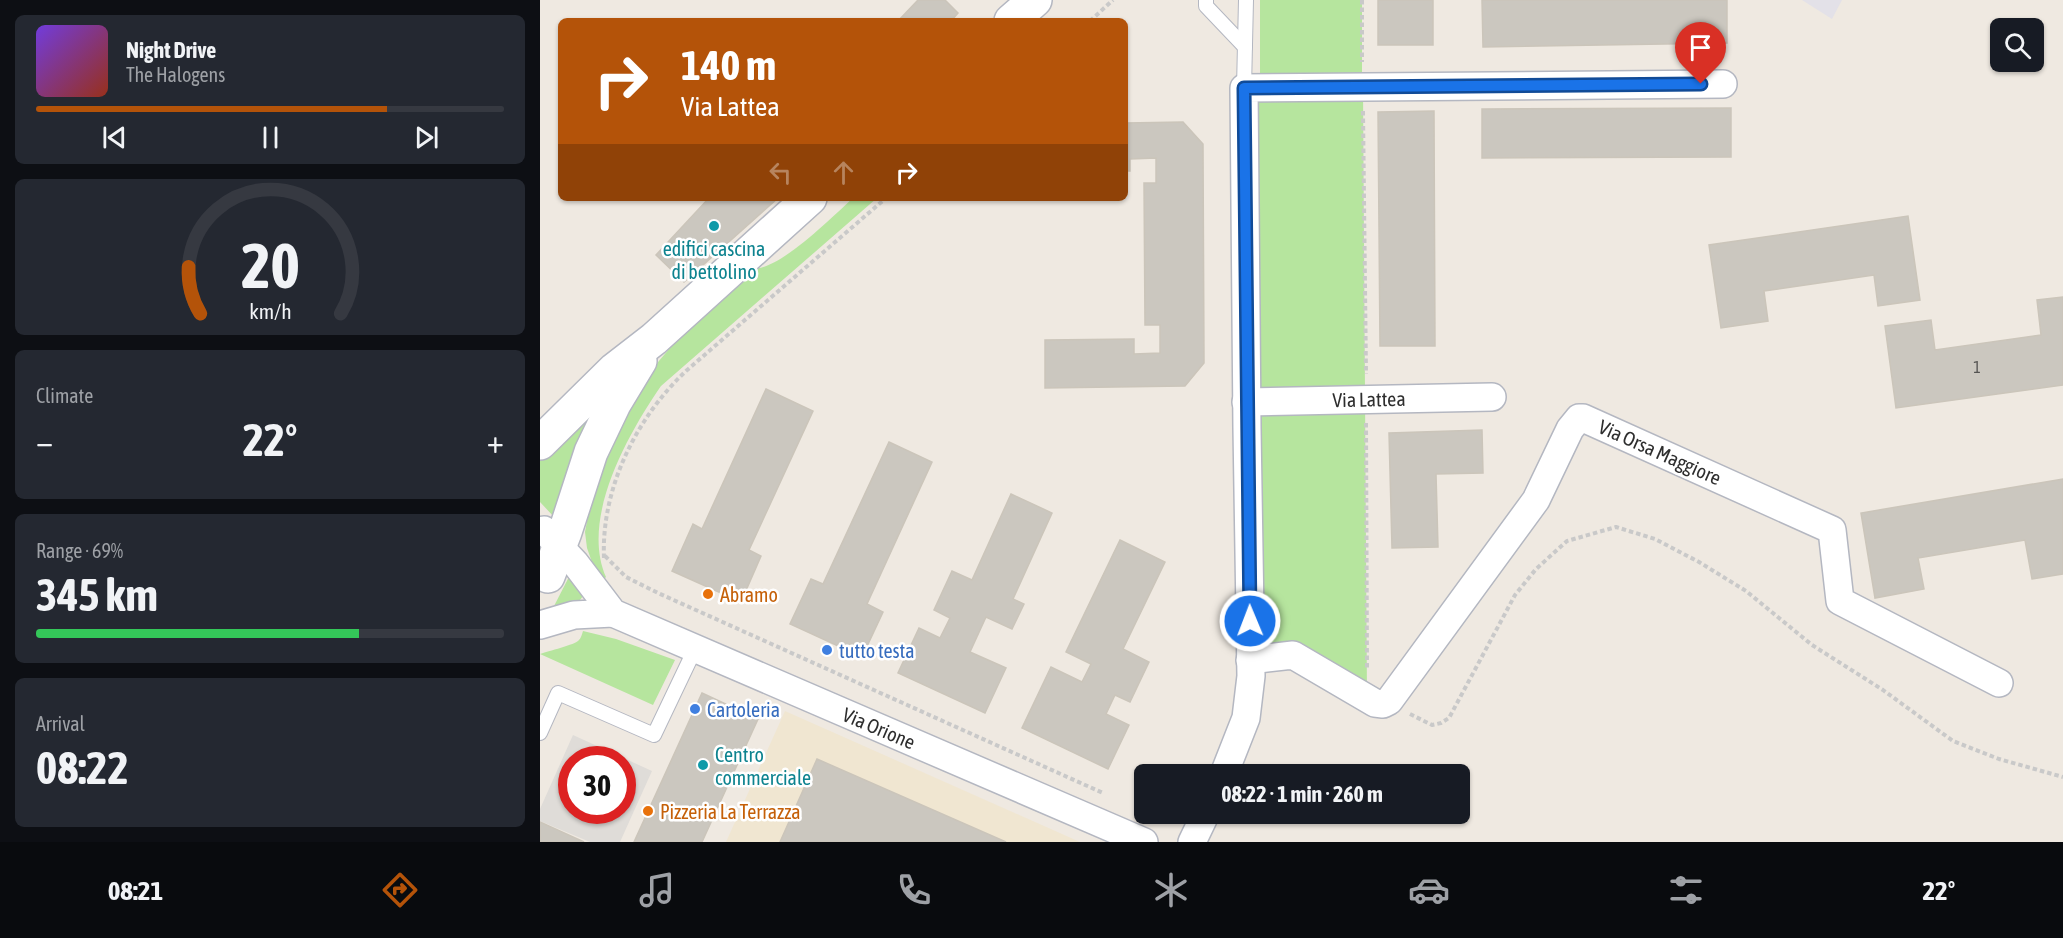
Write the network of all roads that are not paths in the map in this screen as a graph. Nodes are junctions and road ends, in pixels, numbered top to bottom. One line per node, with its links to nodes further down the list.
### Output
1 (1035, 0): 4 (main road)
2 (1206, 0): 5 (lane)
3 (1246, 0): 5 (lane)
4 (1014, 18)
5 (1245, 47): 7 (lane)
6 (1723, 84): 7 (street)
7 (1244, 88): 11 (street)
8 (807, 201): 9 (main road)
9 (654, 339): 12 (main road); 13 (main road)
10 (1492, 396): 11 (street, Via Lattea)
11 (1246, 402): 18 (street)
12 (540, 443)
13 (548, 534): 14 (main road); 15 (street)
14 (544, 583)
15 (614, 613): 16 (street); 17 (street, Via Orione)
16 (540, 625)
17 (695, 649): 20 (lane); 23 (street, Via Orione)
18 (1250, 660): 19 (street, Via Orsa Maggiore); 21 (street)
19 (1999, 682)
20 (540, 733)
21 (1228, 764)
22 (1201, 824): 24 (street)
23 (1144, 842)
24 (1192, 842)

